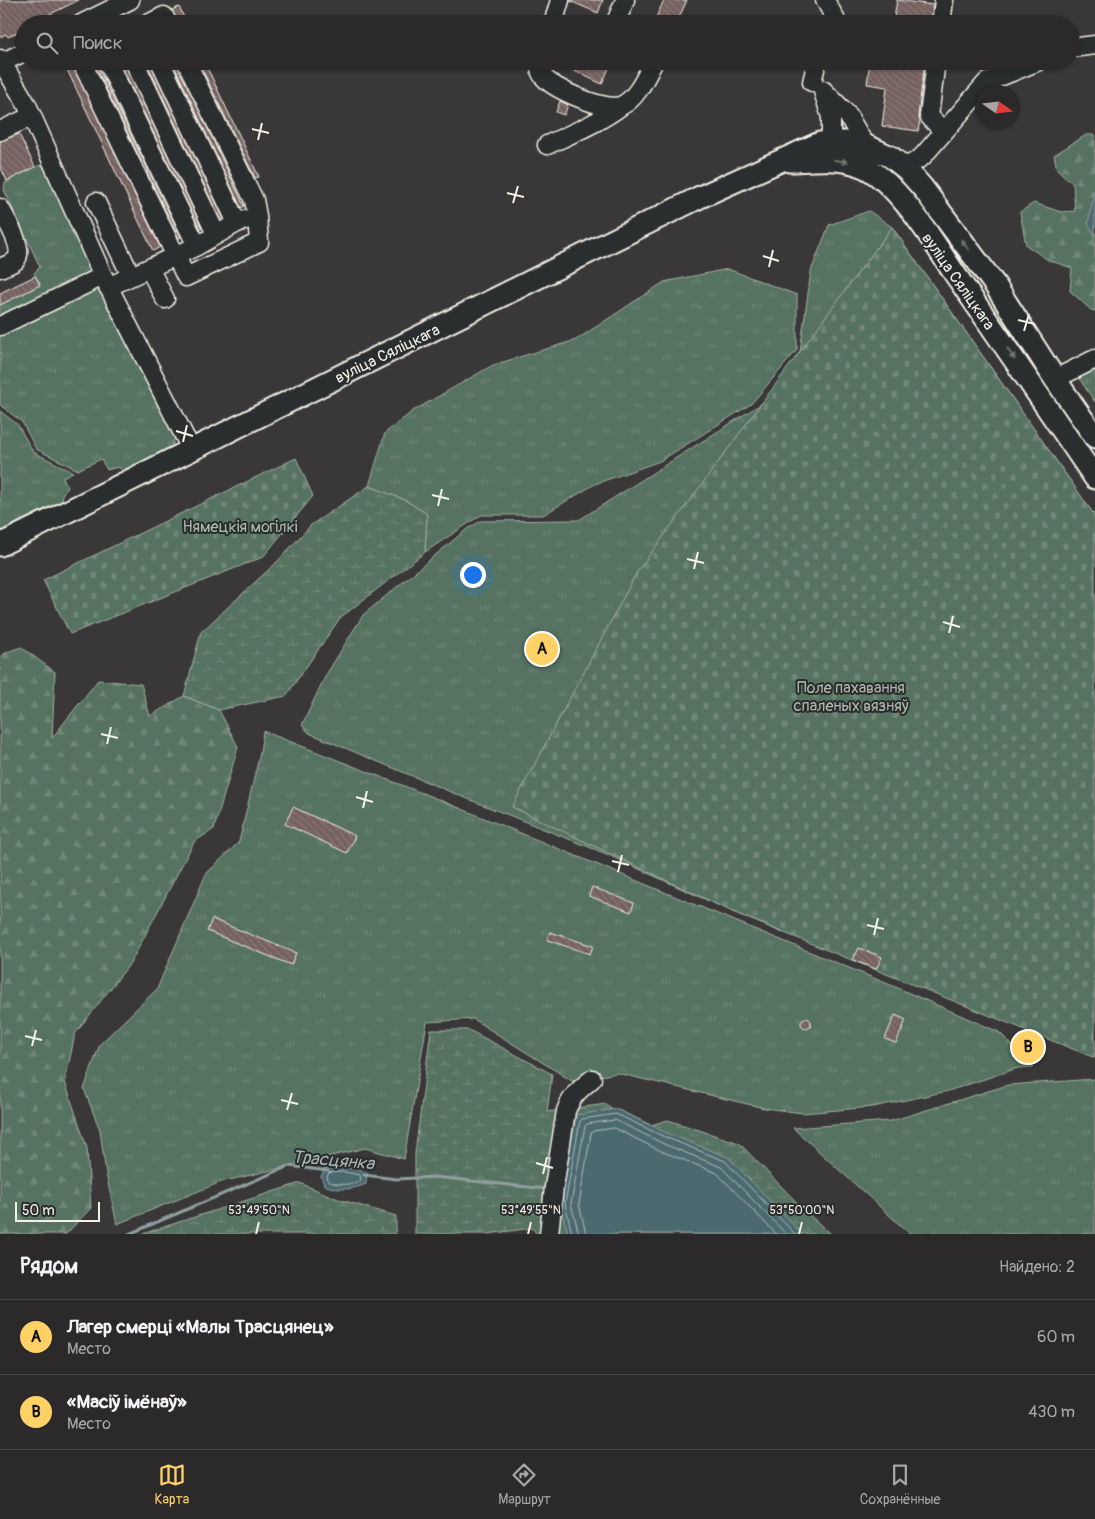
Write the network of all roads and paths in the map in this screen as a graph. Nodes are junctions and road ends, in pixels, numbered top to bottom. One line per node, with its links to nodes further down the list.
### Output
1 (560, 0): 7 (street)
2 (625, 0): 8 (street)
3 (825, 0): 9 (street)
4 (944, 0): 10 (street)
5 (124, 1): 6 (street)
6 (98, 15)
7 (556, 15)
8 (619, 15)
9 (833, 15)
10 (942, 15)
11 (1095, 44): 12 (street)
12 (1080, 46)
13 (15, 56): 14 (street)
14 (1, 61): 27 (street)
15 (85, 70): 41 (street)
16 (111, 70): 40 (street)
17 (138, 70): 39 (street)
18 (164, 70): 38 (street)
19 (190, 70): 37 (street)
20 (540, 70): 26 (street)
21 (649, 70): 26 (street)
22 (815, 70): 25 (street)
23 (935, 70): 29 (street)
24 (1017, 70): 29 (street)
25 (812, 82)
26 (621, 106): 32 (street)
27 (32, 116): 28 (street); 45 (street)
28 (0, 131)
29 (944, 132): 34 (street)
30 (831, 142): 31 (main road, вуліца Сяліцкага); 31 (street); 33 (main road, вуліца Сяліцкага)
31 (865, 144): 34 (main road, вуліца Сяліцкага)
32 (547, 145)
33 (775, 162): 48 (main road, вуліца Сяліцкага, one-way to 48); 53 (main road, вуліца Сяліцкага)
34 (905, 168): 46 (main road, вуліца Сяліцкага, one-way to 34)
35 (96, 202): 44 (street)
36 (0, 208): 42 (street)
37 (257, 216): 38 (street); 41 (street)
38 (237, 223): 39 (street)
39 (216, 234): 40 (street)
40 (197, 246): 41 (street)
41 (176, 255): 43 (street)
42 (0, 268)
43 (149, 268): 44 (street); 47 (street)
44 (131, 276): 45 (street)
45 (105, 282): 49 (street); 53 (street)
46 (995, 284): 48 (main road); 51 (main road, вуліца Сяліцкага)
47 (165, 299)
48 (973, 300): 54 (main road, вуліца Сяліцкага, one-way to 54)
49 (0, 326)
50 (1095, 359): 51 (street)
51 (1055, 379): 52 (main road, вуліца Сяліцкага)
52 (1095, 437)
53 (192, 451): 55 (main road, вуліца Сяліцкага)
54 (1095, 478)
55 (0, 545)
56 (592, 1079): 57 (street)
57 (549, 1234)

